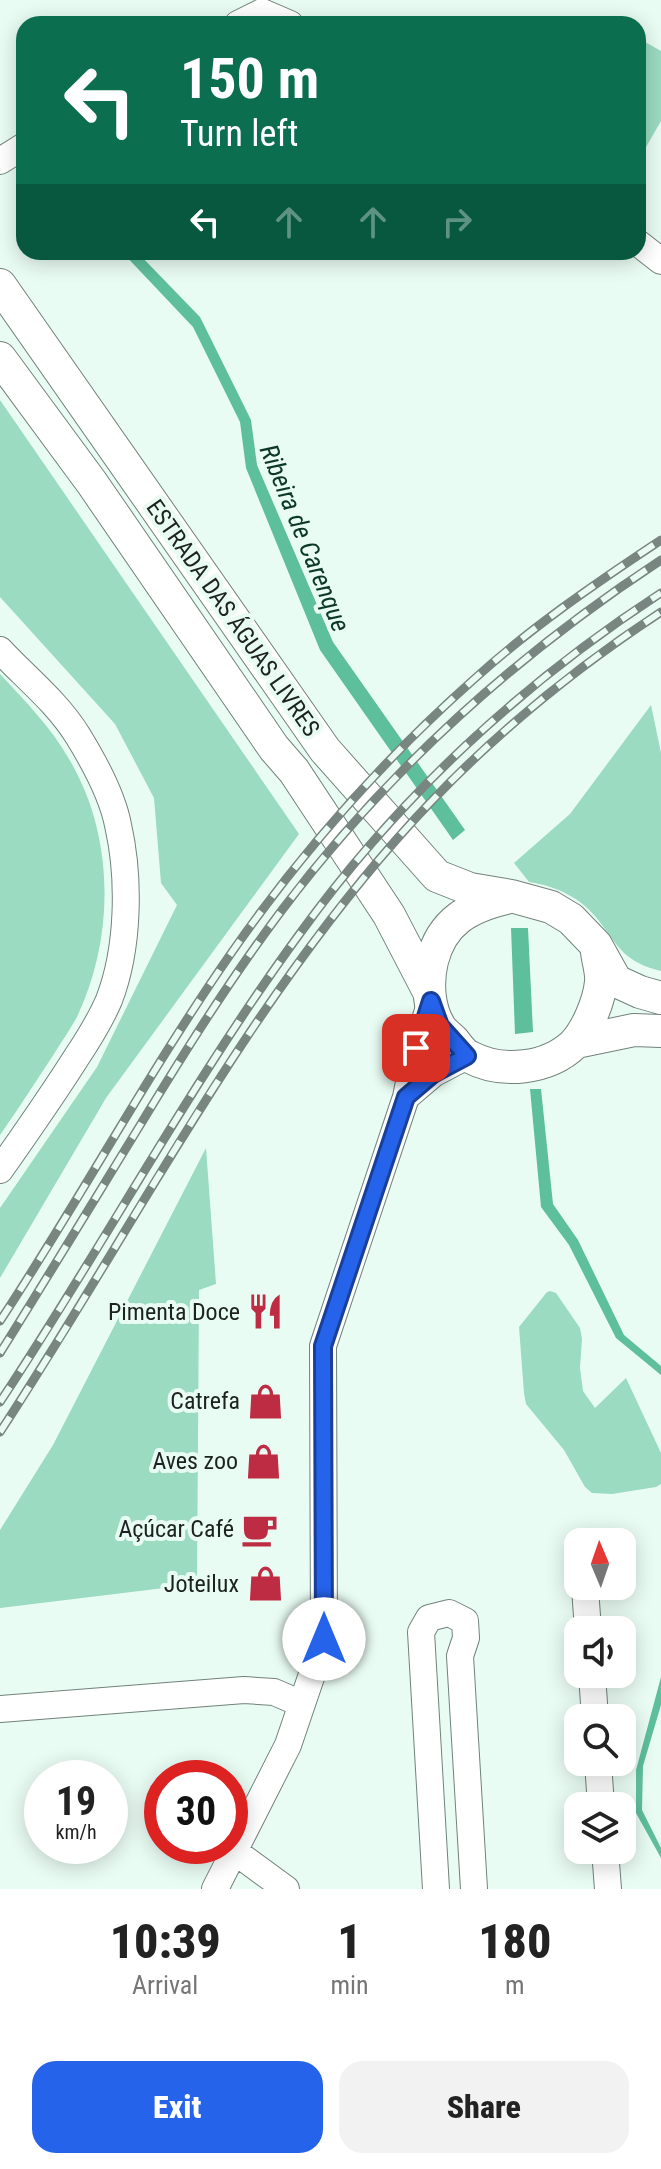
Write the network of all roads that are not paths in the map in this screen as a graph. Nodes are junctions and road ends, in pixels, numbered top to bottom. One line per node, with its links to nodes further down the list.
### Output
1 (0, 285): 5 (street, ESTRADA DAS ÁGUAS LIVRES)
2 (0, 358): 3 (street, ESTRADA DAS ÁGUAS LIVRES)
3 (10, 380): 7 (street, ESTRADA DAS ÁGUAS LIVRES)
4 (0, 650): 13 (street)
5 (511, 896): 6 (street); 7 (street)
6 (596, 945): 8 (street); 10 (street)
7 (430, 996): 11 (street); 12 (street)
8 (661, 998)
9 (661, 1031): 10 (street)
10 (576, 1042): 11 (street)
11 (467, 1056): 12 (street)
12 (406, 1097): 14 (street)
13 (0, 1170)
14 (302, 1704): 15 (street); 16 (street)
15 (0, 1709)
16 (248, 1824)
17 (248, 1861): 21 (street)
18 (228, 1864): 20 (street)
19 (606, 1864): 24 (street)
20 (215, 1889)
21 (286, 1889)
22 (436, 1889): 23 (street)
23 (474, 1889)
24 (608, 1889)

